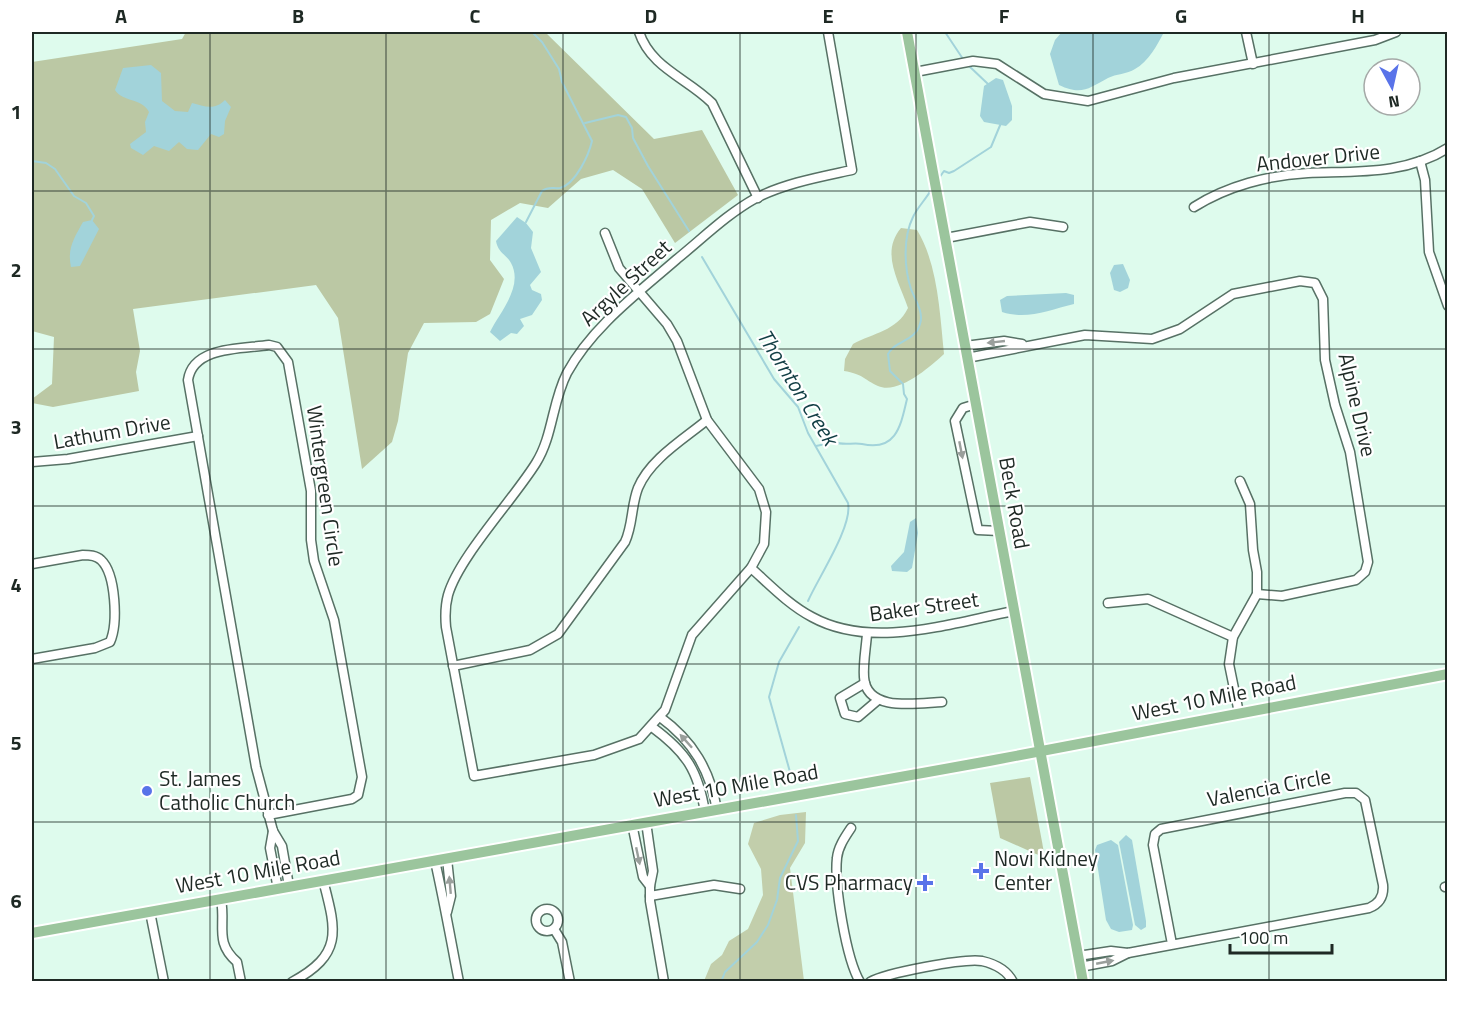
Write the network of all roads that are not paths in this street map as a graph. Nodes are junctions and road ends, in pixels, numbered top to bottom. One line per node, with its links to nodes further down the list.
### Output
1 (639, 32): 10 (street)
2 (828, 32): 10 (street, Argyle Street)
3 (907, 32): 7 (main road, Beck Road)
4 (1246, 32): 6 (street)
5 (1396, 32): 6 (street)
6 (1253, 64): 7 (street)
7 (915, 72): 14 (main road, Beck Road)
8 (1448, 148): 9 (street, Andover Drive)
9 (1420, 161): 11 (street, Andover Drive); 16 (street)
10 (758, 198): 15 (street, Argyle Street)
11 (1194, 207)
12 (1063, 227): 14 (street)
13 (605, 233): 15 (street)
14 (946, 238): 17 (main road, Beck Road)
15 (640, 292): 19 (street); 32 (street, Argyle Street)
16 (1447, 301)
17 (966, 352): 18 (main road, Beck Road); 26 (street, Alpine Drive)
18 (976, 404): 23 (main road, Beck Road); 23 (street, one-way to 23)
19 (707, 420): 25 (street); 32 (street)
20 (198, 436): 21 (street, Lathum Drive); 45 (street, Wintergreen Circle); 45 (street, Wintergreen Circle)
21 (32, 462)
22 (1240, 481): 26 (street)
23 (999, 531): 28 (main road, Beck Road)
24 (32, 564): 31 (street)
25 (751, 568): 29 (street, Baker Street); 38 (street)
26 (1257, 594): 30 (street)
27 (1108, 603): 30 (street)
28 (1014, 611): 29 (street, Baker Street); 40 (main road, Beck Road)
29 (867, 634): 34 (street)
30 (1233, 637): 37 (street)
31 (32, 659)
32 (453, 666): 39 (street, Argyle Street)
33 (1448, 674): 37 (main road, West 10 Mile Road)
34 (865, 682): 35 (street); 35 (street)
35 (878, 700): 36 (street)
36 (942, 702)
37 (1239, 713): 40 (main road, West 10 Mile Road)
38 (660, 717): 39 (street); 41 (street, one-way to 38)
39 (652, 726): 42 (street)
40 (1040, 751): 43 (main road, West 10 Mile Road); 59 (main road, Beck Road)
41 (703, 763): 42 (street); 43 (street)
42 (693, 767): 44 (street)
43 (717, 810): 44 (main road, West 10 Mile Road)
44 (705, 812): 46 (main road, West 10 Mile Road)
45 (268, 815): 51 (street, Wintergreen Circle)
46 (646, 822): 47 (main road, West 10 Mile Road); 53 (street)
47 (632, 824): 49 (main road, West 10 Mile Road); 53 (street, one-way to 53)
48 (851, 828): 66 (street)
49 (441, 860): 50 (main road, West 10 Mile Road); 63 (street)
50 (323, 880): 51 (main road, West 10 Mile Road); 62 (street)
51 (284, 887): 54 (main road, West 10 Mile Road)
52 (740, 889): 53 (street)
53 (650, 891): 65 (street)
54 (221, 899): 55 (main road, West 10 Mile Road); 61 (street)
55 (150, 912): 57 (main road, West 10 Mile Road); 60 (street)
56 (554, 929): 64 (street)
57 (32, 933)
58 (1172, 945): 58 (street, Valencia Circle); 59 (street, Valencia Circle)
59 (1079, 962): 69 (main road, Beck Road)
60 (164, 981)
61 (241, 981)
62 (292, 981)
63 (459, 981)
64 (570, 981)
65 (664, 981)
66 (860, 981)
67 (870, 981): 68 (street)
68 (1013, 981)
69 (1083, 981)

